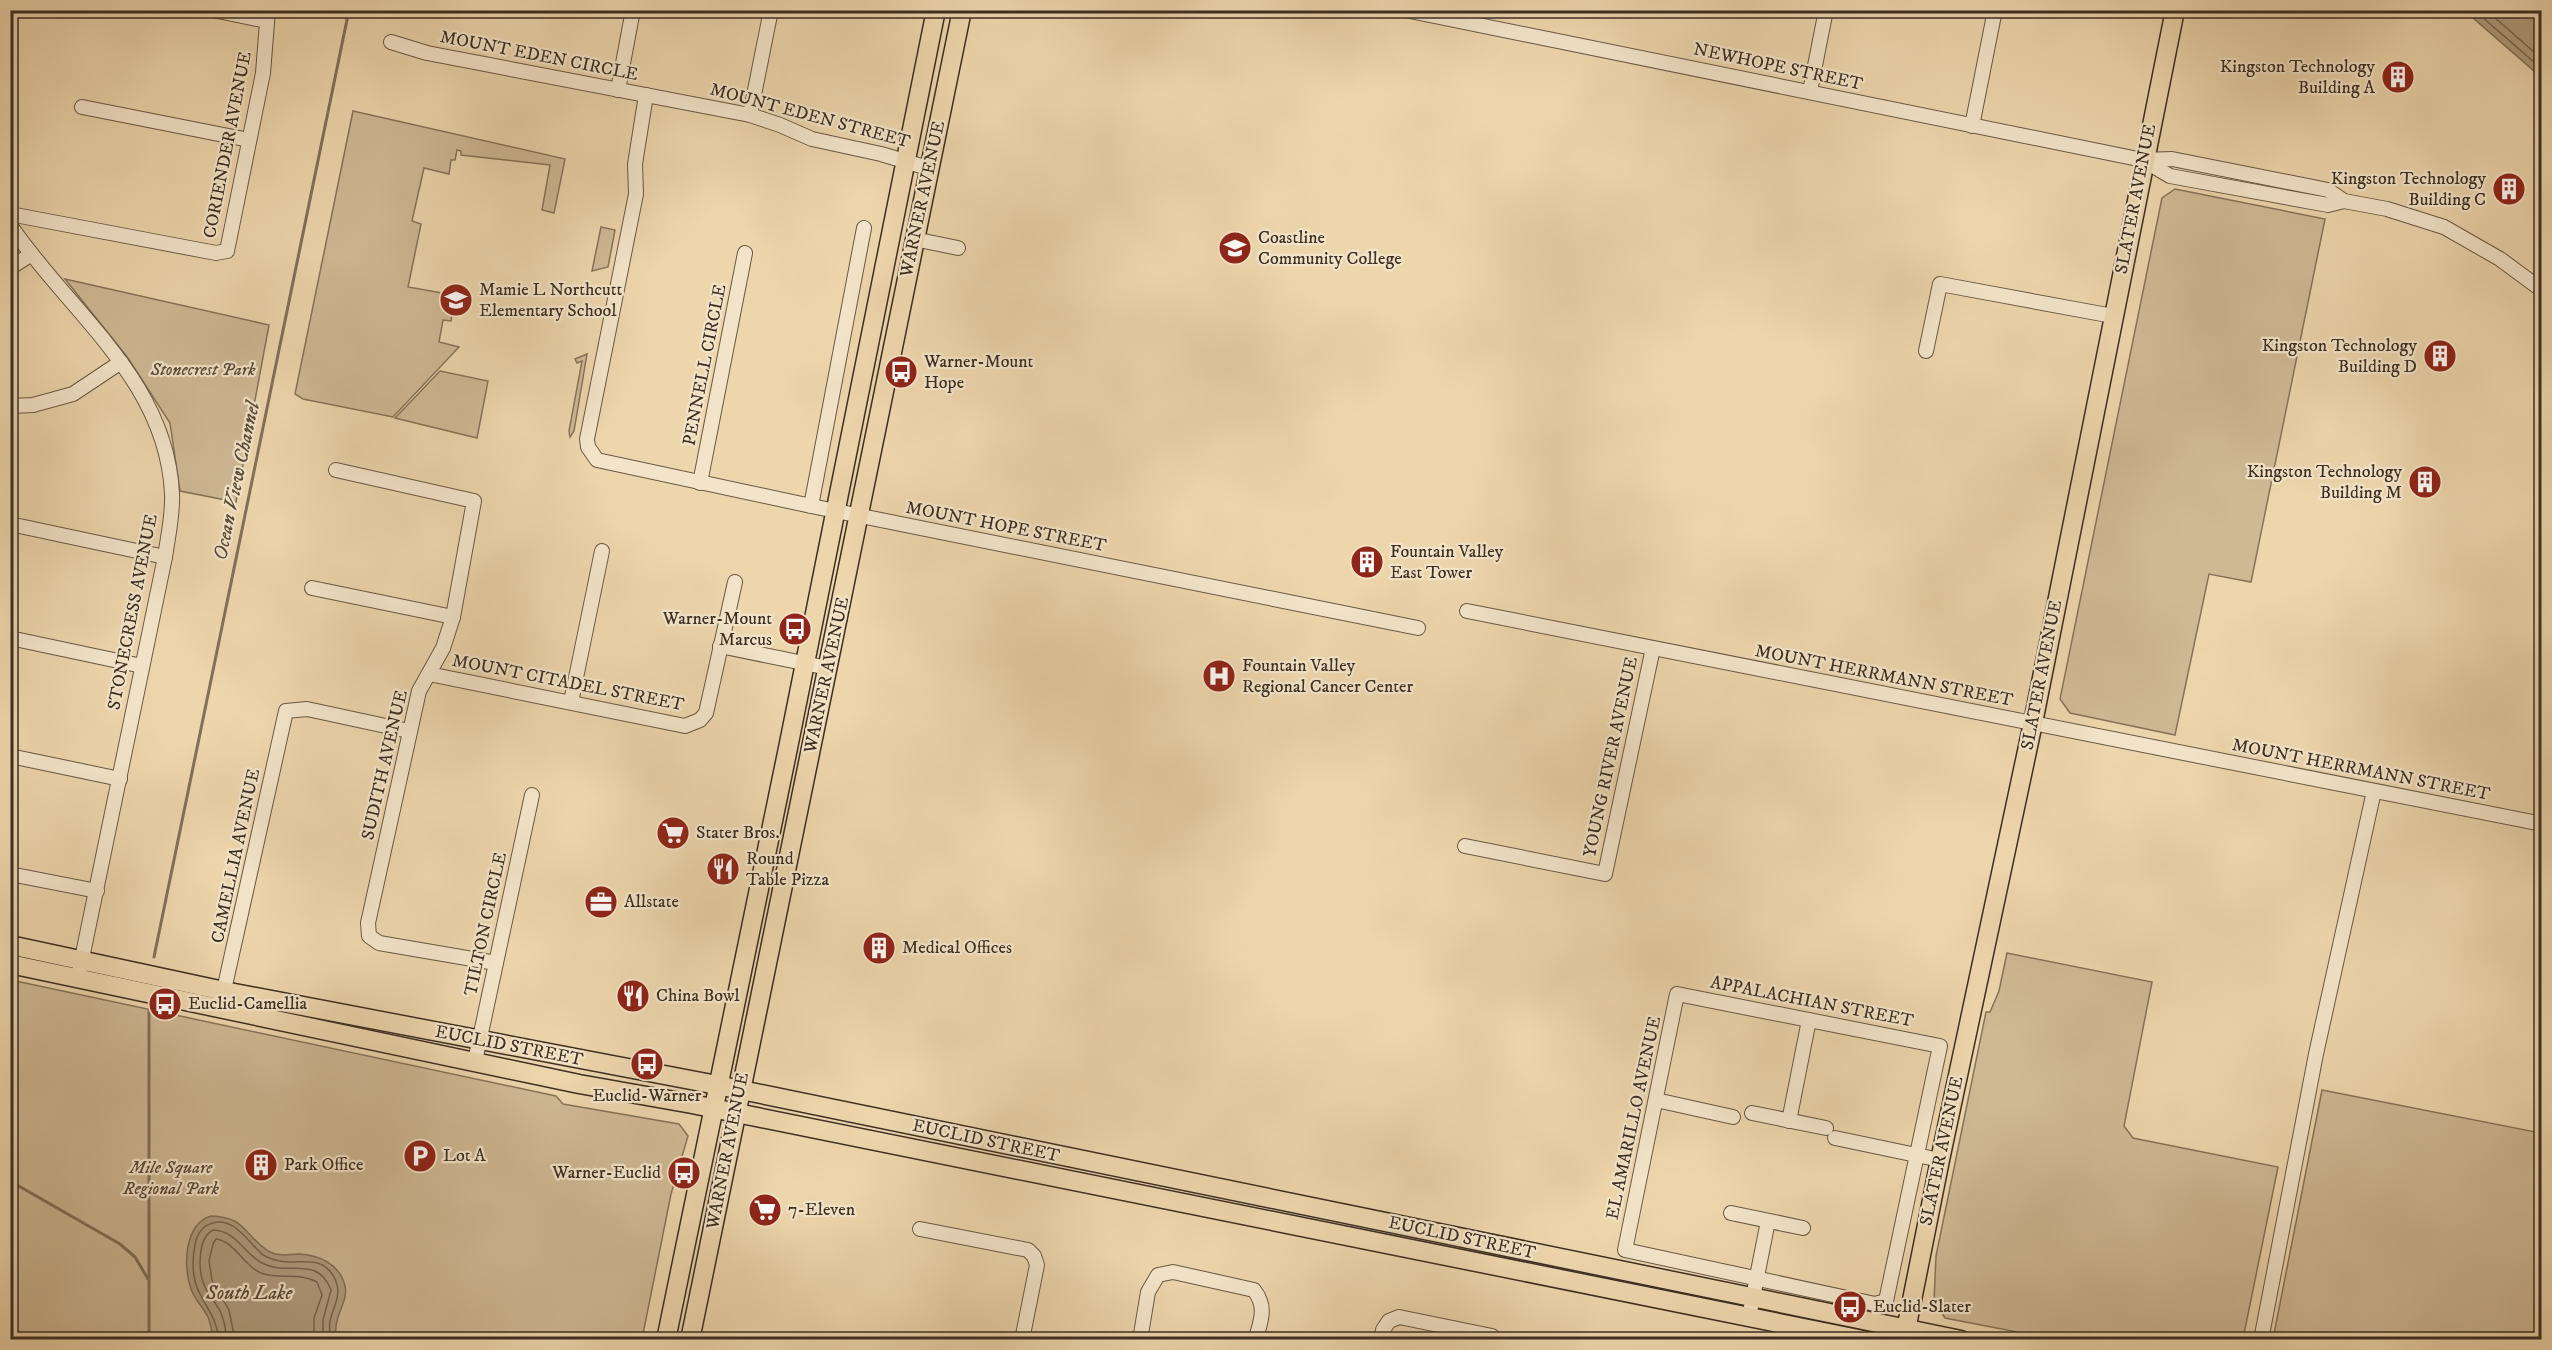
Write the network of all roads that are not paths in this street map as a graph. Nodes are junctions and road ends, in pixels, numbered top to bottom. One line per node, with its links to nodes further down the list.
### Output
1 (213, 10): 10 (street)
2 (633, 10): 12 (street)
3 (771, 10): 16 (street)
4 (936, 10): 19 (main road, WARNER AVENUE)
5 (962, 10): 21 (main road, WARNER AVENUE)
6 (1405, 10): 13 (street, NEWHOPE STREET)
7 (1826, 10): 13 (street)
8 (1995, 10): 17 (street)
9 (2175, 10): 20 (main road, SLATER AVENUE)
10 (268, 16): 18 (street, CORIENDER AVENUE)
11 (391, 42): 12 (street, MOUNT EDEN CIRCLE)
12 (618, 90): 14 (street, MOUNT EDEN CIRCLE)
13 (1810, 91): 17 (street, NEWHOPE STREET)
14 (646, 95): 16 (street, MOUNT EDEN STREET); 36 (street, MOUNT HOPE STREET)
15 (81, 107): 18 (street)
16 (750, 115): 19 (street, MOUNT EDEN STREET)
17 (1972, 126): 20 (street, NEWHOPE STREET)
18 (249, 140): 22 (street, CORIENDER AVENUE)
19 (904, 160): 21 (street, MOUNT EDEN STREET); 38 (main road, WARNER AVENUE)
20 (2143, 160): 30 (street, NEWHOPE STREET); 31 (main road, SLATER AVENUE)
21 (928, 168): 25 (main road, WARNER AVENUE)
22 (10, 214)
23 (10, 225): 28 (street, STONECRESS AVENUE)
24 (864, 228): 37 (street)
25 (914, 239): 26 (street); 39 (main road, WARNER AVENUE)
26 (958, 248)
27 (745, 253): 36 (street, PENNELL CIRCLE)
28 (30, 255): 29 (street); 33 (street, STONECRESS AVENUE)
29 (10, 268)
30 (2541, 290)
31 (2113, 316): 32 (street); 56 (main road, SLATER AVENUE)
32 (1926, 351)
33 (121, 362): 34 (street); 42 (street, STONECRESS AVENUE)
34 (10, 406)
35 (336, 470): 46 (street, SUDITH AVENUE)
36 (700, 483): 37 (street, MOUNT HOPE STREET)
37 (811, 506): 38 (street, MOUNT HOPE STREET)
38 (836, 511): 39 (street, MOUNT HOPE STREET); 51 (main road, WARNER AVENUE)
39 (860, 516): 47 (street, MOUNT HOPE STREET); 53 (main road, WARNER AVENUE)
40 (10, 524): 42 (street)
41 (602, 551): 55 (street)
42 (165, 557): 52 (street, STONECRESS AVENUE)
43 (735, 582): 49 (street)
44 (312, 588): 46 (street)
45 (1467, 611): 50 (street, MOUNT HERRMANN STREET)
46 (453, 617): 54 (street, SUDITH AVENUE)
47 (1418, 628)
48 (10, 638): 52 (street)
49 (720, 646): 51 (street); 55 (street, MOUNT CITADEL STREET)
50 (1653, 648): 56 (street, MOUNT HERRMANN STREET); 65 (street, YOUNG RIVER AVENUE)
51 (804, 662): 53 (street); 58 (main road, WARNER AVENUE)
52 (142, 666): 60 (street, STONECRESS AVENUE)
53 (828, 668): 63 (main road, WARNER AVENUE)
54 (429, 674): 55 (street, MOUNT CITADEL STREET); 57 (street, SUDITH AVENUE)
55 (571, 702)
56 (2032, 723): 61 (street, MOUNT HERRMANN STREET); 88 (main road, SLATER AVENUE)
57 (409, 731): 70 (street, SUDITH AVENUE); 73 (street, CAMELLIA AVENUE)
58 (788, 748): 63 (main road); 79 (main road, WARNER AVENUE)
59 (10, 756): 60 (street)
60 (120, 779): 67 (street, STONECRESS AVENUE)
61 (2374, 791): 64 (street, MOUNT HERRMANN STREET); 108 (street)
62 (532, 795): 70 (street, TILTON CIRCLE)
63 (798, 815): 80 (main road, WARNER AVENUE)
64 (2541, 824)
65 (1465, 846)
66 (10, 874): 67 (street)
67 (97, 891): 69 (street, STONECRESS AVENUE)
68 (10, 945): 69 (main road, EUCLID STREET)
69 (82, 960): 72 (street, STONECRESS AVENUE); 73 (main road, EUCLID STREET)
70 (496, 963): 77 (street, TILTON CIRCLE)
71 (10, 964): 72 (main road, EUCLID STREET)
72 (77, 979): 75 (main road, EUCLID STREET)
73 (224, 991): 75 (street, CAMELLIA AVENUE); 77 (main road, EUCLID STREET)
74 (1677, 994): 76 (street, APPALACHIAN STREET); 81 (street, EL AMARILLO AVENUE)
75 (220, 1009): 78 (main road, EUCLID STREET)
76 (1809, 1020): 86 (street); 87 (street, APPALACHIAN STREET)
77 (479, 1040): 78 (street, TILTON CIRCLE); 79 (main road, EUCLID STREET)
78 (475, 1061): 82 (main road, EUCLID STREET)
79 (717, 1085): 80 (main road, EUCLID STREET); 82 (main road, WARNER AVENUE)
80 (741, 1090): 83 (main road, WARNER AVENUE); 93 (main road, EUCLID STREET)
81 (1656, 1100): 85 (street); 94 (street, EL AMARILLO AVENUE)
82 (712, 1109): 83 (main road, EUCLID STREET); 100 (main road, WARNER AVENUE)
83 (736, 1113): 95 (main road, EUCLID STREET); 101 (main road, WARNER AVENUE)
84 (1752, 1113): 86 (street)
85 (1732, 1117)
86 (1789, 1121): 87 (street)
87 (1917, 1155): 88 (street); 94 (street)
88 (1940, 1160): 98 (main road, SLATER AVENUE)
89 (1731, 1213): 90 (street)
90 (1768, 1221): 91 (street); 94 (street)
91 (1803, 1228)
92 (920, 1229): 102 (street)
93 (1598, 1265): 95 (street); 96 (main road, EUCLID STREET)
94 (1757, 1279): 96 (street)
95 (1593, 1285): 97 (main road, EUCLID STREET)
96 (1753, 1297): 97 (street); 98 (main road, EUCLID STREET)
97 (1749, 1317): 106 (main road, EUCLID STREET)
98 (1905, 1334): 107 (main road, EUCLID STREET)
99 (1256, 1338): 103 (street)
100 (666, 1340)
101 (690, 1340)
102 (1022, 1340)
103 (1140, 1340)
104 (1382, 1340): 105 (street)
105 (1496, 1340)
106 (1863, 1340)
107 (1960, 1340)
108 (2261, 1340)

